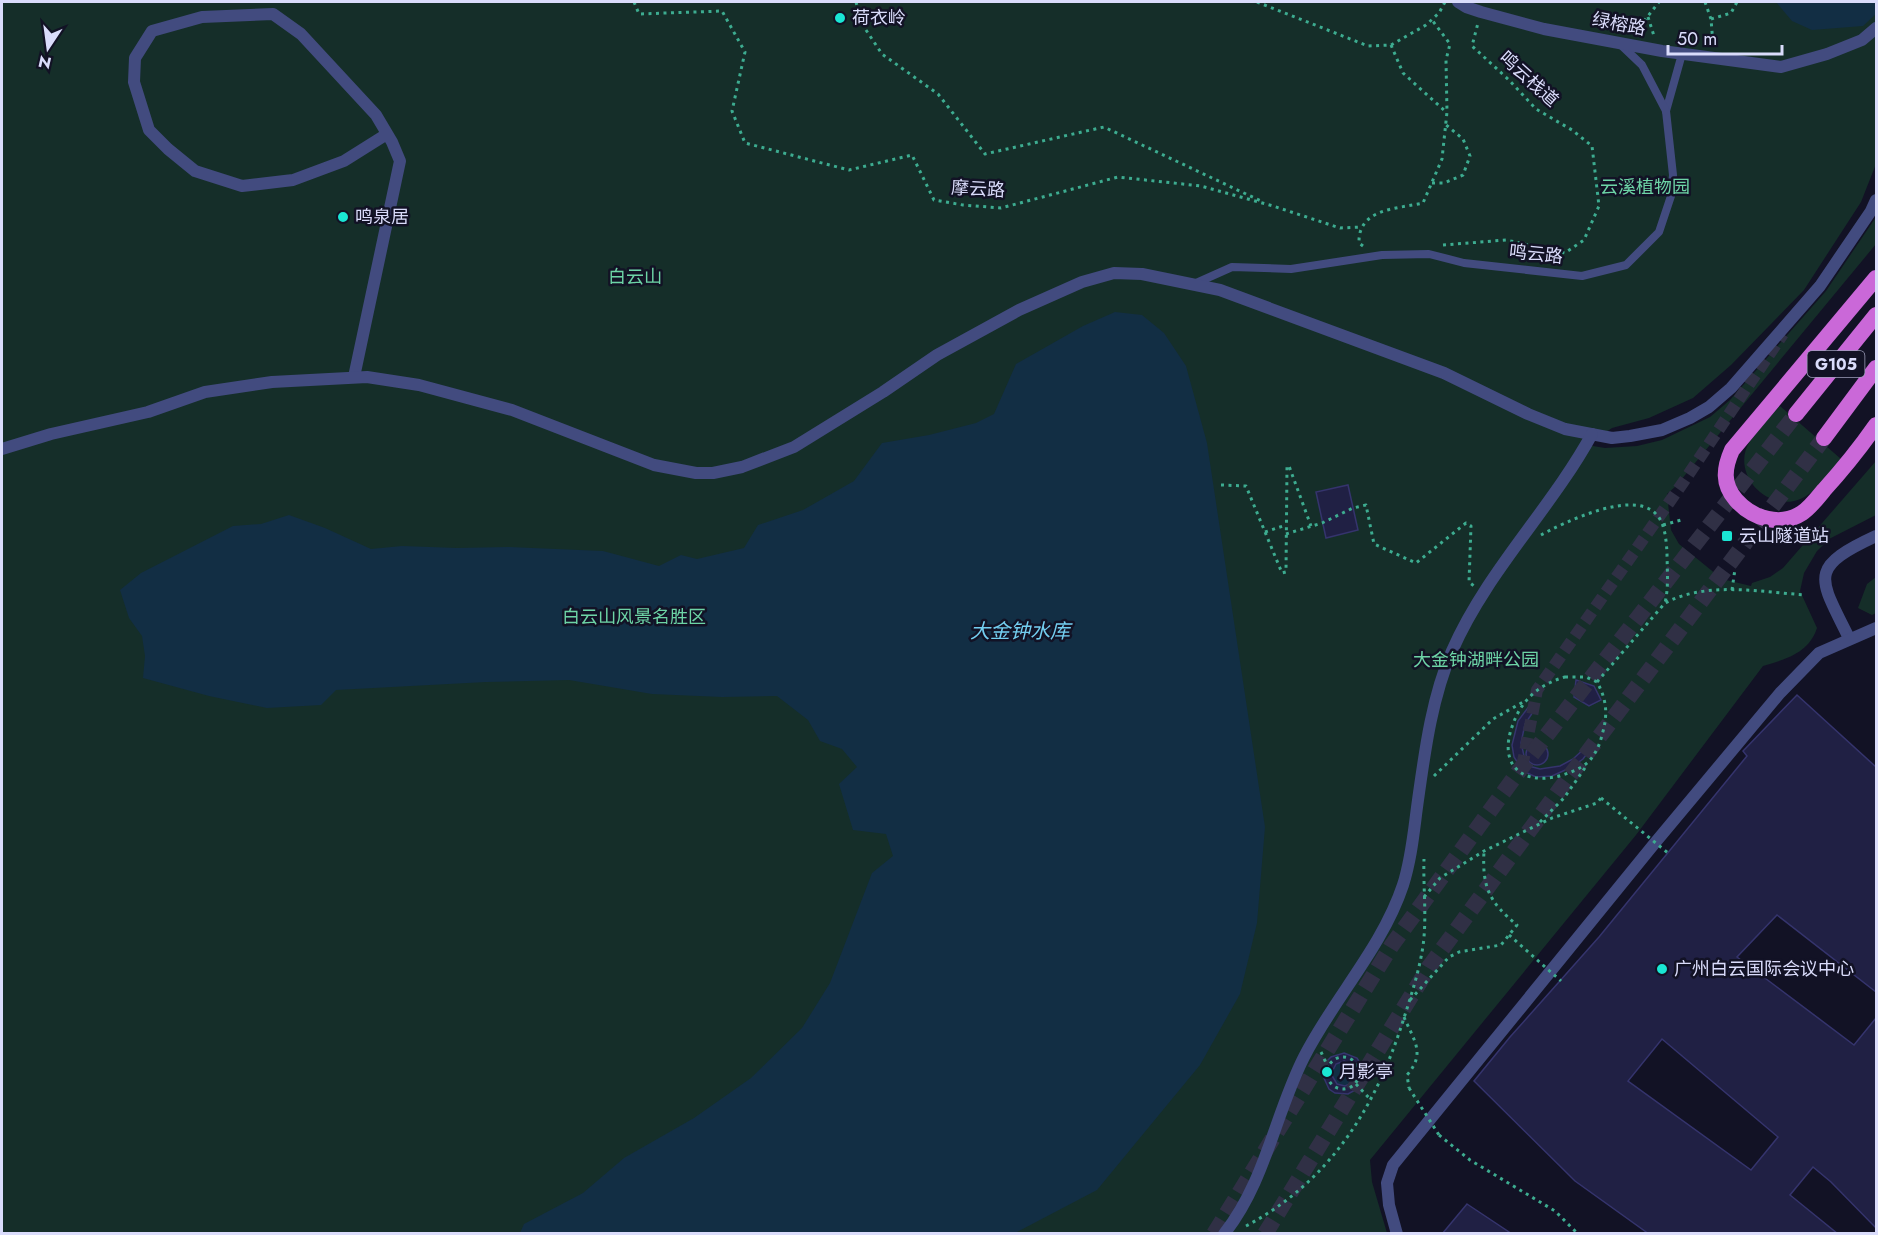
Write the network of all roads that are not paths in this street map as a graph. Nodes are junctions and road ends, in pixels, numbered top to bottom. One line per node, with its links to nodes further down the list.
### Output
1 (1458, 2): 3 (street, 绿榕路)
2 (1876, 28): 4 (street, 绿榕路)
3 (1618, 42): 4 (street, 绿榕路); 5 (lane, 鸣云路)
4 (1682, 54): 5 (lane)
5 (1666, 111): 9 (lane, 鸣云路)
6 (387, 134): 6 (street); 12 (street)
7 (1876, 200): 15 (street)
8 (1876, 278): 14 (highway)
9 (1193, 285): 12 (street); 15 (street)
10 (1876, 315): 13 (highway, G105)
11 (1876, 368): 16 (highway, G105)
12 (354, 377): 17 (street)
13 (1796, 414)
14 (1876, 425)
15 (1592, 434): 21 (street)
16 (1824, 438)
17 (2, 449)
18 (1876, 536): 20 (street)
19 (1876, 627): 20 (street)
20 (1850, 638): 22 (street)
21 (1224, 1233)
22 (1397, 1233)

